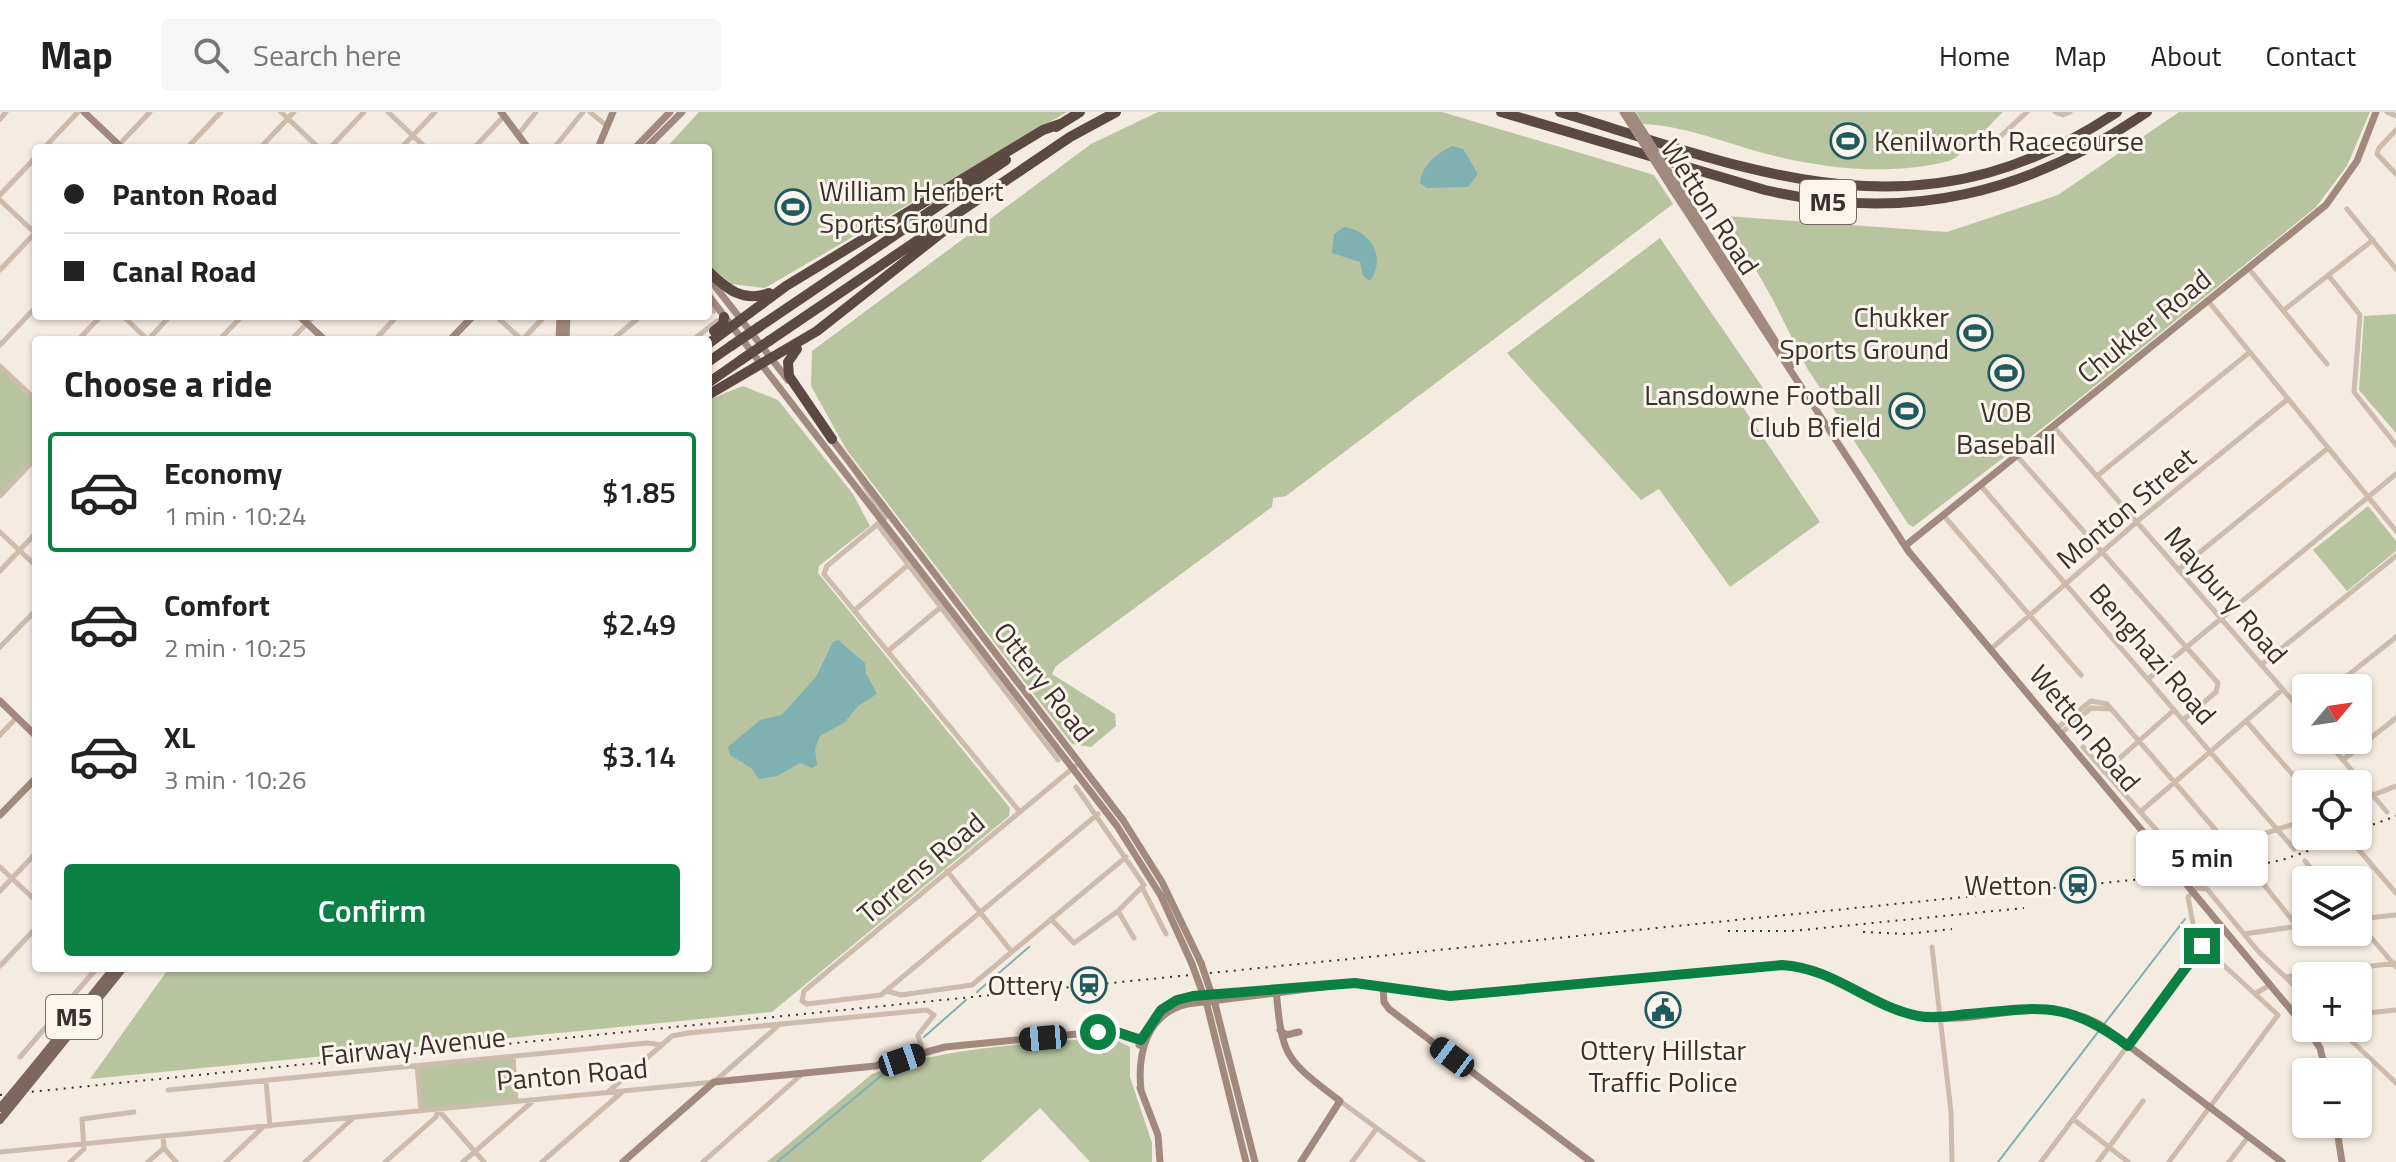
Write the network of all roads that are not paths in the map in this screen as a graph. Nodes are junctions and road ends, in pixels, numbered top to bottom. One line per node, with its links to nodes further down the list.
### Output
1 (6, 112): 31 (street)
2 (81, 112): 38 (street); 39 (street)
3 (150, 112): 40 (street)
4 (221, 112): 41 (street)
5 (281, 112): 32 (street)
6 (294, 112): 32 (street)
7 (364, 112): 44 (street)
8 (388, 112): 36 (street)
9 (435, 112): 36 (street)
10 (536, 112): 37 (street)
11 (583, 112): 49 (street)
12 (590, 112): 34 (street)
13 (613, 112): 34 (street)
14 (670, 112): 51 (street)
15 (682, 112): 52 (street)
16 (1080, 112): 33 (highway)
17 (1116, 112): 55 (highway)
18 (1501, 112): 26 (highway, M5)
19 (1560, 112): 25 (highway, M5)
20 (1623, 112): 57 (street, Wetton Road, bridge)
21 (1631, 112): 57 (street, Wetton Road, bridge)
22 (2027, 112): 53 (street)
23 (2055, 112): 24 (street)
24 (2070, 112)
25 (2117, 112)
26 (2147, 112)
27 (2376, 112): 63 (street, Chukker Road)
28 (2387, 112): 30 (street)
29 (502, 114): 37 (street); 47 (street)
30 (2396, 116)
31 (0, 119)
32 (288, 119): 42 (street); 43 (street)
33 (1060, 124): 69 (highway); 105 (highway, bridge)
34 (607, 126): 50 (street)
35 (2396, 130): 56 (street)
36 (413, 135): 45 (street); 46 (street)
37 (518, 135): 48 (street)
38 (48, 144)
39 (116, 144)
40 (122, 144)
41 (191, 144)
42 (264, 144)
43 (315, 144)
44 (334, 144)
45 (405, 144)
46 (422, 144)
47 (477, 144)
48 (525, 144)
49 (557, 144)
50 (600, 144)
51 (639, 144)
52 (650, 144)
53 (1992, 144)
54 (32, 161): 58 (street)
55 (1021, 171): 89 (highway); 110 (highway, bridge)
56 (2396, 174)
57 (1675, 187): 134 (street, Wetton Road)
58 (0, 197): 60 (street)
59 (2347, 209): 62 (street)
60 (32, 229)
61 (32, 237): 65 (street)
62 (2373, 240): 64 (street); 66 (street)
63 (2249, 269): 71 (street, Chukker Road); 73 (street)
64 (2396, 269)
65 (0, 270)
66 (2328, 275): 73 (street); 118 (street)
67 (712, 277): 69 (highway)
68 (712, 279): 75 (street, Ottery Road)
69 (786, 286): 75 (highway)
70 (712, 302): 76 (street, Ottery Road)
71 (2209, 302): 104 (street); 116 (street, Chukker Road)
72 (712, 308): 76 (street)
73 (2284, 310): 107 (street)
74 (32, 311): 103 (street)
75 (741, 318): 76 (highway); 106 (street, Ottery Road)
76 (722, 319): 101 (street); 102 (highway); 109 (street, Ottery Road)
77 (97, 320): 90 (street)
78 (127, 320): 91 (street)
79 (166, 320): 92 (street)
80 (238, 320): 93 (street)
81 (304, 320): 88 (street)
82 (310, 320): 88 (street)
83 (393, 320): 96 (street)
84 (469, 320): 97 (street)
85 (500, 320): 98 (street)
86 (541, 320): 99 (street)
87 (636, 320): 100 (street)
88 (307, 323): 94 (street); 95 (street)
89 (817, 331): 106 (highway); 117 (highway)
90 (82, 336)
91 (144, 336)
92 (152, 336)
93 (223, 336)
94 (295, 336)
95 (321, 336)
96 (379, 336)
97 (454, 336)
98 (518, 336)
99 (526, 336)
100 (617, 336)
101 (699, 336)
102 (710, 336)
103 (0, 345)
104 (2250, 352): 115 (street); 124 (street)
105 (712, 359)
106 (772, 359): 109 (highway); 117 (street, Ottery Road)
107 (2327, 364)
108 (0, 366): 112 (street)
109 (762, 366): 113 (highway); 129 (street, Ottery Road)
110 (712, 380)
111 (32, 388): 112 (street)
112 (28, 392): 114 (street)
113 (712, 393)
114 (32, 396)
115 (2288, 399): 119 (street); 130 (street, Monton Street)
116 (2054, 427): 120 (street, Chukker Road); 124 (street, Maybury Road)
117 (832, 439): 122 (street, Ottery Road)
118 (2395, 442)
119 (2328, 448): 127 (street); 140 (street)
120 (2017, 456): 125 (street, Chukker Road); 136 (street)
121 (32, 462): 126 (street)
122 (854, 469): 129 (street); 174 (street, Ottery Road)
123 (2396, 474): 127 (street)
124 (2097, 476): 130 (street, Maybury Road)
125 (1981, 486): 128 (street, Chukker Road); 142 (street, Benghazi Road)
126 (0, 496)
127 (2368, 497): 131 (street); 147 (street)
128 (1944, 516): 134 (street, Chukker Road); 146 (street)
129 (880, 522): 139 (street); 144 (street); 174 (street, Ottery Road)
130 (2137, 523): 136 (street, Monton Street); 140 (street, Maybury Road)
131 (2396, 531)
132 (0, 532): 135 (street)
133 (32, 537): 135 (street)
134 (1905, 546): 151 (street, Wetton Road)
135 (20, 550): 138 (street); 141 (street)
136 (2102, 554): 142 (street, Monton Street); 150 (street)
137 (2396, 556): 153 (street)
138 (32, 562)
139 (908, 565): 143 (street); 144 (street)
140 (2178, 570): 147 (street, Maybury Road)
141 (0, 571)
142 (2066, 584): 146 (street, Monton Street); 156 (street, Benghazi Road)
143 (941, 607): 152 (street); 172 (street)
144 (854, 611): 152 (street)
145 (32, 614): 149 (street)
146 (2030, 616): 151 (street, Monton Street); 155 (street)
147 (2219, 617): 150 (street); 153 (street, Maybury Road)
148 (2396, 637): 154 (street)
149 (0, 647)
150 (2184, 648): 156 (street); 163 (street)
151 (1991, 649): 165 (street, Wetton Road)
152 (888, 651): 182 (street)
153 (2261, 665): 157 (street, Maybury Road)
154 (2350, 674)
155 (2081, 675)
156 (2148, 679): 160 (street, Benghazi Road)
157 (2282, 690): 158 (street, Maybury Road); 164 (street)
158 (2292, 700)
159 (0, 701): 161 (street)
160 (2174, 710): 163 (street, Benghazi Road); 168 (street)
161 (17, 717): 166 (street); 167 (street)
162 (2396, 718): 173 (street)
163 (2183, 720): 170 (street, Benghazi Road)
164 (2246, 721): 170 (street); 176 (street)
165 (2059, 730): 168 (street); 226 (street, Wetton Road, bridge)
166 (32, 732)
167 (0, 735)
168 (2138, 741): 175 (street); 178 (street)
169 (2083, 747): 175 (street)
170 (2211, 751): 178 (street); 188 (street, Benghazi Road)
171 (2338, 754): 173 (street)
172 (1058, 760)
173 (2343, 760): 181 (street)
174 (1076, 766): 182 (street, Torrens Road); 231 (street, Ottery Road, bridge)
175 (2104, 772): 183 (street)
176 (2292, 774)
177 (32, 782): 186 (street)
178 (2175, 783): 183 (street); 189 (street)
179 (2396, 786): 181 (street)
180 (1076, 787): 185 (street)
181 (2373, 795): 184 (street)
182 (1020, 812): 197 (street, Torrens Road)
183 (2140, 812): 189 (street)
184 (2387, 812)
185 (1098, 814): 193 (street); 205 (street)
186 (0, 815)
187 (2292, 825): 188 (street)
188 (2279, 830): 189 (street); 190 (street, Benghazi Road)
189 (2226, 842)
190 (2292, 846)
191 (2359, 850): 202 (street)
192 (32, 857): 199 (street)
193 (1126, 857): 200 (street); 208 (street)
194 (2305, 861): 195 (street)
195 (2309, 866)
196 (0, 867): 199 (street)
197 (947, 871): 205 (street); 229 (street, Torrens Road)
198 (2257, 876): 209 (street)
199 (12, 878): 201 (street); 203 (street)
200 (1143, 889): 204 (street); 212 (street)
201 (0, 891)
202 (2396, 893)
203 (32, 897)
204 (1118, 911): 208 (street); 215 (street)
205 (980, 912): 218 (street); 229 (street)
206 (2396, 915): 207 (street)
207 (2372, 918)
208 (1051, 919): 218 (street)
209 (2292, 920)
210 (2292, 927): 213 (street)
211 (32, 932): 220 (street)
212 (1166, 934)
213 (2244, 934): 216 (street); 224 (street)
214 (2372, 937): 219 (street)
215 (1134, 938)
216 (2202, 946): 230 (street); 243 (street)
217 (1932, 947): 235 (street)
218 (1012, 952): 229 (street)
219 (2395, 964): 224 (street)
220 (0, 966)
221 (94, 972): 246 (street)
222 (111, 972): 263 (main road, M5, bridge)
223 (120, 972): 270 (main road, M5, bridge)
224 (2284, 977): 225 (street)
225 (2292, 984)
226 (2270, 985): 230 (street); 233 (street, Wetton Road)
227 (1383, 986): 228 (street); 235 (street); 298 (street)
228 (1276, 990): 237 (street); 240 (street)
229 (887, 991)
230 (2256, 993): 264 (street)
231 (1211, 1004): 293 (street, Ottery Road); 294 (street, Ottery Road)
232 (2396, 1010): 234 (street)
233 (2292, 1012)
234 (2372, 1013)
235 (1940, 1017): 243 (street); 299 (street)
236 (780, 1024): 242 (street); 244 (street); 249 (street)
237 (1279, 1028): 238 (street); 261 (street)
238 (1299, 1032)
239 (1128, 1036): 240 (street, Panton Road); 244 (street, Panton Road); 245 (street)
240 (1143, 1042): 245 (street); 256 (street)
241 (2353, 1042): 254 (street)
242 (662, 1045): 247 (street, Fairway Avenue); 258 (street)
243 (2128, 1046): 264 (street); 269 (street)
244 (923, 1052): 250 (street, Panton Road)
245 (1137, 1056): 256 (street)
246 (20, 1057)
247 (513, 1057): 248 (street, Fairway Avenue); 260 (street)
248 (417, 1066): 252 (street, Fairway Avenue); 265 (street)
249 (727, 1070): 251 (street); 253 (street)
250 (803, 1073): 251 (street, Panton Road); 291 (street)
251 (730, 1080): 253 (street, Panton Road)
252 (266, 1081): 255 (street, Fairway Avenue); 271 (street)
253 (714, 1082): 257 (street, Panton Road); 290 (street)
254 (2396, 1083)
255 (168, 1090)
256 (1141, 1090): 292 (street)
257 (622, 1091): 258 (street, Panton Road); 289 (street)
258 (607, 1092): 259 (street, Panton Road)
259 (534, 1100): 260 (street, Panton Road); 280 (street)
260 (516, 1101): 266 (street, Panton Road)
261 (1340, 1101): 272 (street); 295 (street)
262 (2143, 1101): 277 (street)
263 (0, 1108)
264 (2210, 1108): 274 (street); 303 (street)
265 (421, 1110): 266 (street, Panton Road); 268 (street, Panton Road)
266 (439, 1110): 280 (street); 286 (street)
267 (134, 1112): 276 (street)
268 (354, 1117): 271 (street, Panton Road); 285 (street)
269 (2073, 1119): 277 (street); 300 (street)
270 (0, 1120)
271 (267, 1126): 273 (street, Panton Road); 284 (street)
272 (1377, 1128): 296 (street); 297 (street)
273 (163, 1136): 276 (street, Panton Road); 278 (street)
274 (2248, 1137): 304 (street); 305 (street)
275 (2338, 1138): 306 (street)
276 (83, 1144): 279 (street, Panton Road); 281 (street)
277 (2109, 1147): 301 (street); 302 (street)
278 (164, 1148): 282 (street); 283 (street)
279 (0, 1152)
280 (475, 1152): 287 (street); 288 (street)
281 (70, 1162)
282 (148, 1162)
283 (176, 1162)
284 (226, 1162)
285 (305, 1162)
286 (385, 1162)
287 (463, 1162)
288 (484, 1162)
289 (542, 1162)
290 (623, 1162)
291 (703, 1162)
292 (1160, 1162)
293 (1246, 1162)
294 (1255, 1162)
295 (1301, 1162)
296 (1352, 1162)
297 (1423, 1162)
298 (1591, 1162)
299 (1952, 1162)
300 (2041, 1162)
301 (2098, 1162)
302 (2128, 1162)
303 (2169, 1162)
304 (2229, 1162)
305 (2282, 1162)
306 (2342, 1162)

